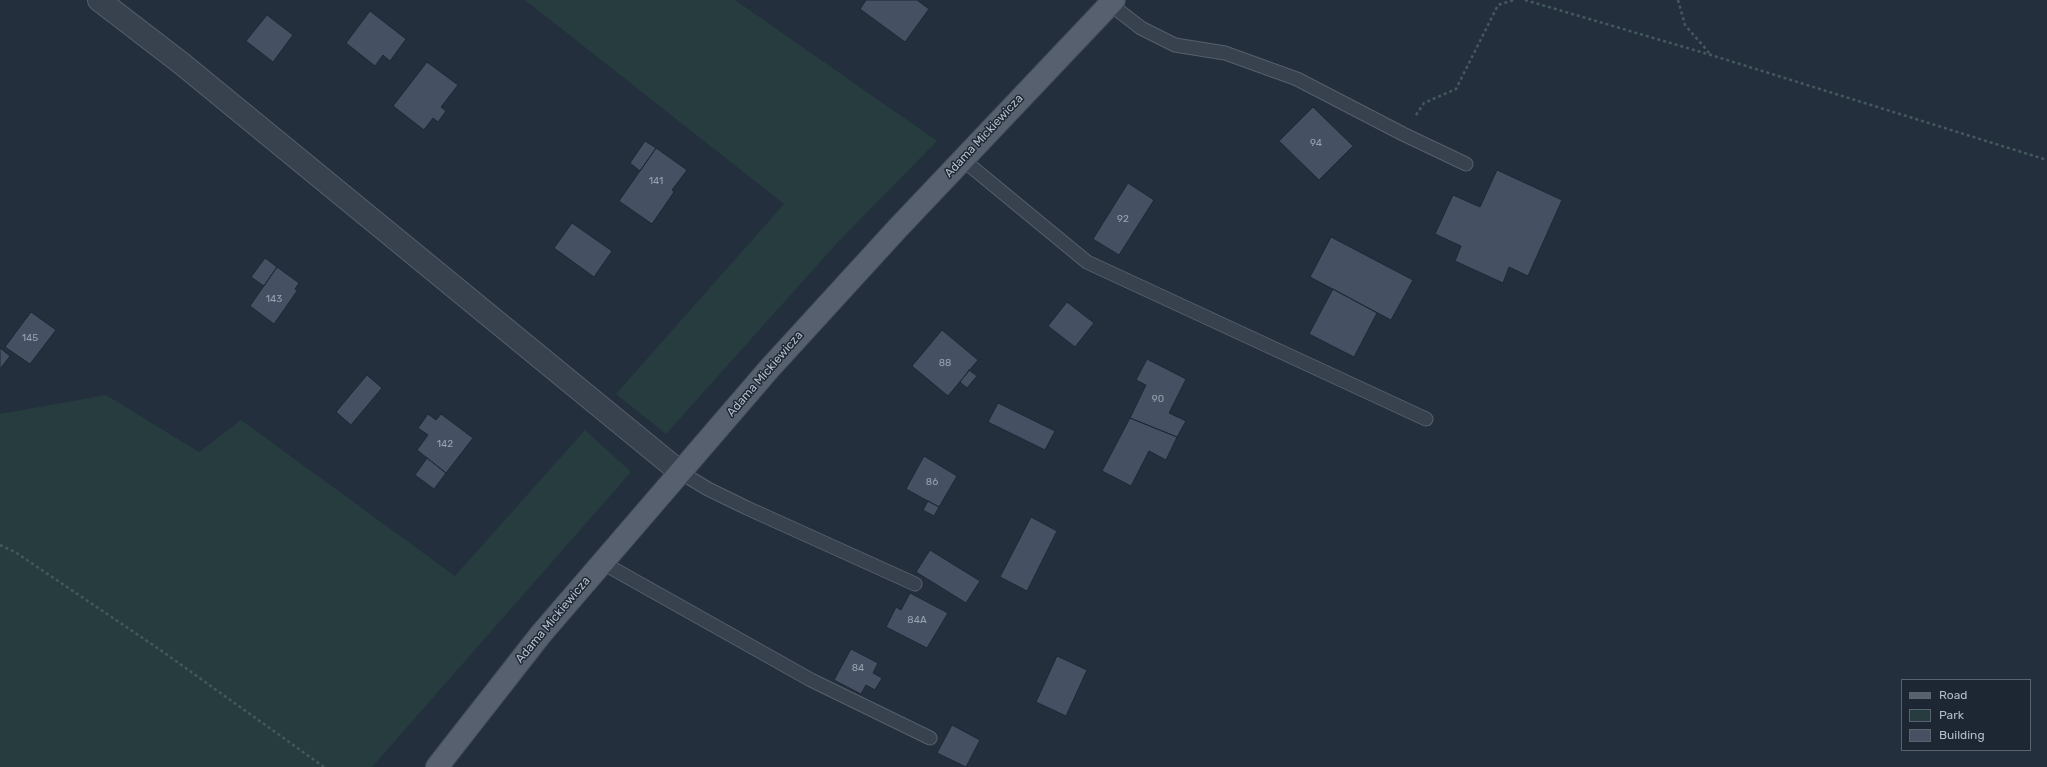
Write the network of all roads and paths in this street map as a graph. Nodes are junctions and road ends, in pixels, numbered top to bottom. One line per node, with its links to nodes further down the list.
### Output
1 (99, 0): 12 (street)
2 (1514, 0): 7 (path)
3 (1525, 0): 6 (path)
4 (1678, 0): 6 (path)
5 (1112, 2): 7 (lane); 8 (main road, Adama Mickiewicza)
6 (1711, 55): 9 (path)
7 (1402, 134): 10 (lane)
8 (962, 159): 11 (lane); 12 (main road, Adama Mickiewicza)
9 (2047, 160)
10 (1466, 164)
11 (1426, 419)
12 (680, 472): 14 (main road, Adama Mickiewicza); 15 (lane)
13 (0, 545): 17 (path)
14 (601, 562): 16 (lane); 18 (main road, Adama Mickiewicza)
15 (914, 584)
16 (930, 738)
17 (324, 767)
18 (437, 767)

